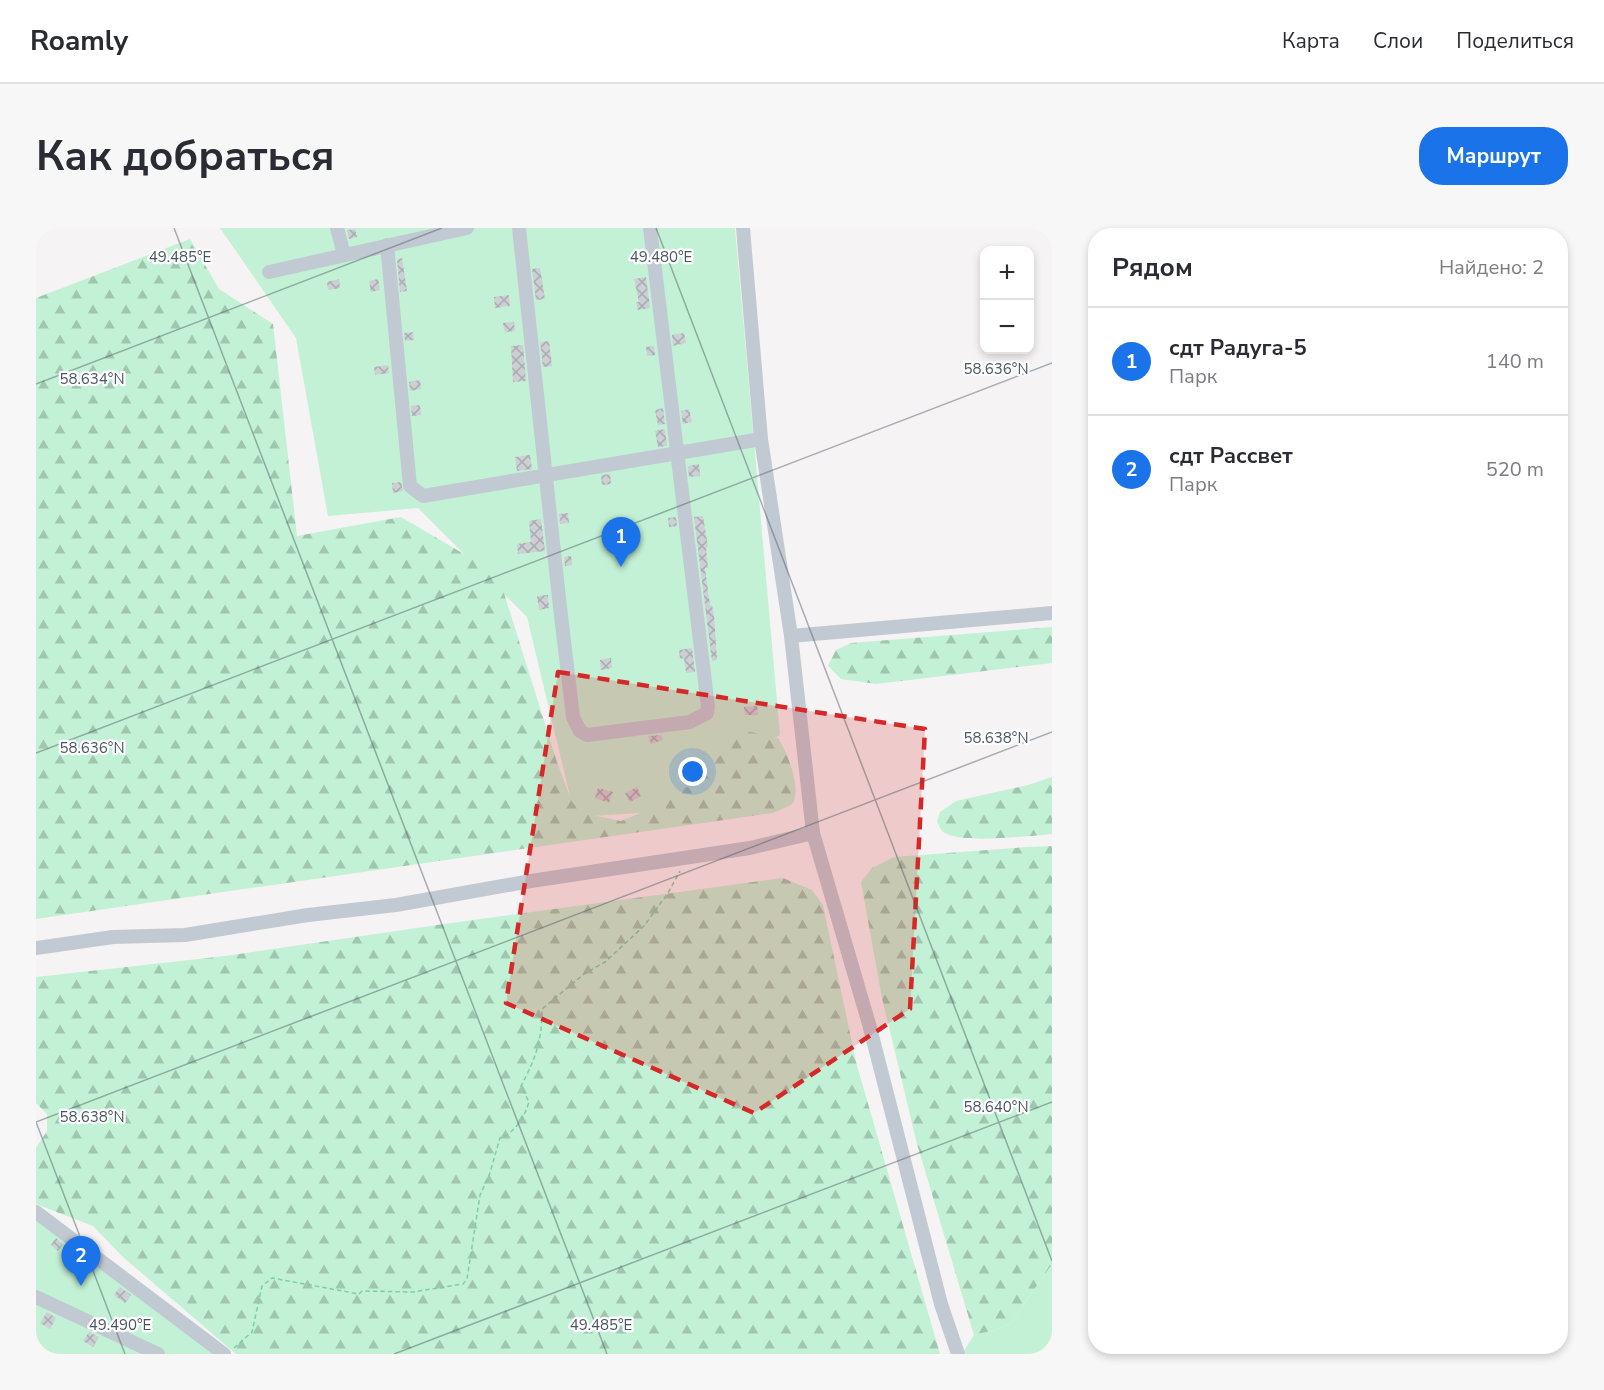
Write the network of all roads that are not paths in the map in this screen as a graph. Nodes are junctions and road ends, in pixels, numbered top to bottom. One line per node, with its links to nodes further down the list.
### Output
1 (337, 228): 8 (street)
2 (467, 228): 6 (street)
3 (519, 228): 12 (street)
4 (650, 228): 11 (street)
5 (743, 228): 10 (street)
6 (450, 230): 7 (street)
7 (387, 245): 8 (street); 12 (street)
8 (344, 255): 9 (street)
9 (269, 272)
10 (761, 439): 11 (street); 14 (street)
11 (678, 453): 12 (street); 12 (street)
12 (545, 475)
13 (1052, 613): 14 (street)
14 (790, 636): 15 (street)
15 (813, 834): 16 (street); 21 (street)
16 (36, 948)
17 (36, 1212): 20 (street)
18 (36, 1297): 19 (street)
19 (158, 1354)
20 (226, 1354)
21 (958, 1354)

